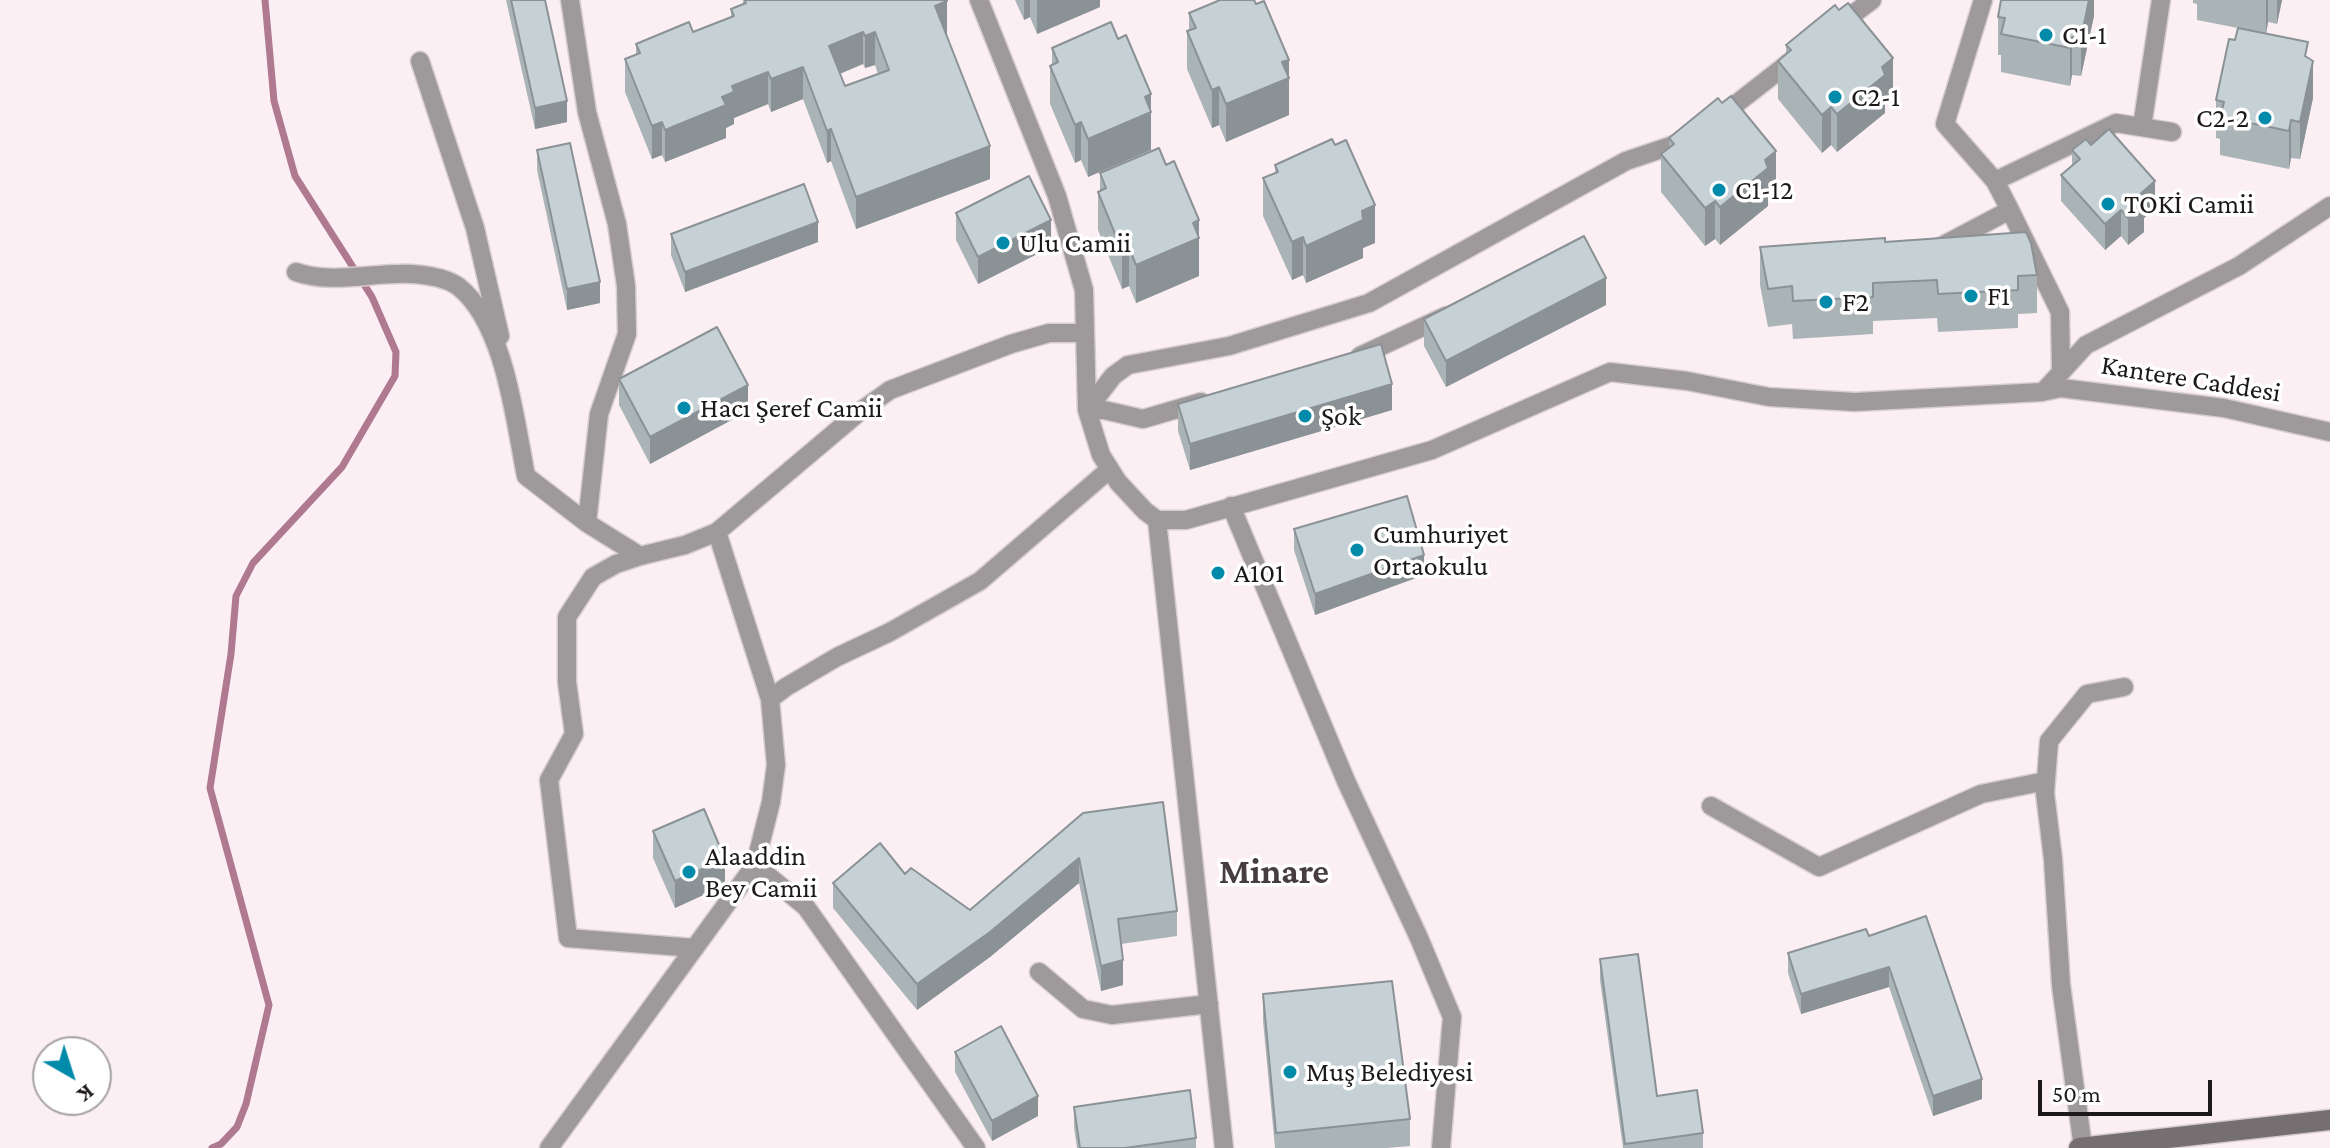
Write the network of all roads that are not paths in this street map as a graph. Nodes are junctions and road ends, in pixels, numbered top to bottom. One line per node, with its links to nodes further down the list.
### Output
1 (570, 0): 28 (street)
2 (979, 0): 17 (street)
3 (1850, 0): 7 (street)
4 (1872, 0): 7 (street)
5 (1983, 0): 11 (street)
6 (2161, 0): 9 (street)
7 (1824, 36): 23 (street)
8 (420, 61): 20 (street)
9 (2142, 127): 10 (street); 11 (street)
10 (2172, 132)
11 (1995, 181): 13 (street)
12 (2330, 206): 19 (street)
13 (2010, 210): 14 (street); 19 (street)
14 (1919, 251)
15 (305, 275): 20 (street)
16 (1461, 308): 18 (street)
17 (1085, 333): 23 (street); 29 (street)
18 (1342, 361)
19 (2061, 372): 21 (street)
20 (506, 374): 28 (street)
21 (2042, 392): 24 (street, Kantere Caddesi); 26 (street, Kantere Caddesi)
22 (1212, 399): 23 (street)
23 (1087, 410): 25 (street)
24 (2330, 432)
25 (1110, 469): 27 (street); 32 (street)
26 (1231, 506): 27 (street, Kantere Caddesi); 43 (street)
27 (1157, 520): 38 (street)
28 (587, 523): 30 (street)
29 (717, 532): 30 (street); 32 (street)
30 (640, 556): 36 (street)
31 (2124, 687): 33 (street)
32 (770, 699): 35 (street)
33 (2046, 781): 34 (street); 44 (street)
34 (1711, 806)
35 (755, 865): 36 (street); 41 (street)
36 (695, 948): 40 (street)
37 (1039, 972): 38 (street)
38 (1209, 1004): 42 (street)
39 (2330, 1120): 44 (street)
40 (549, 1148)
41 (976, 1148)
42 (1224, 1148)
43 (1441, 1148)
44 (2081, 1148)

